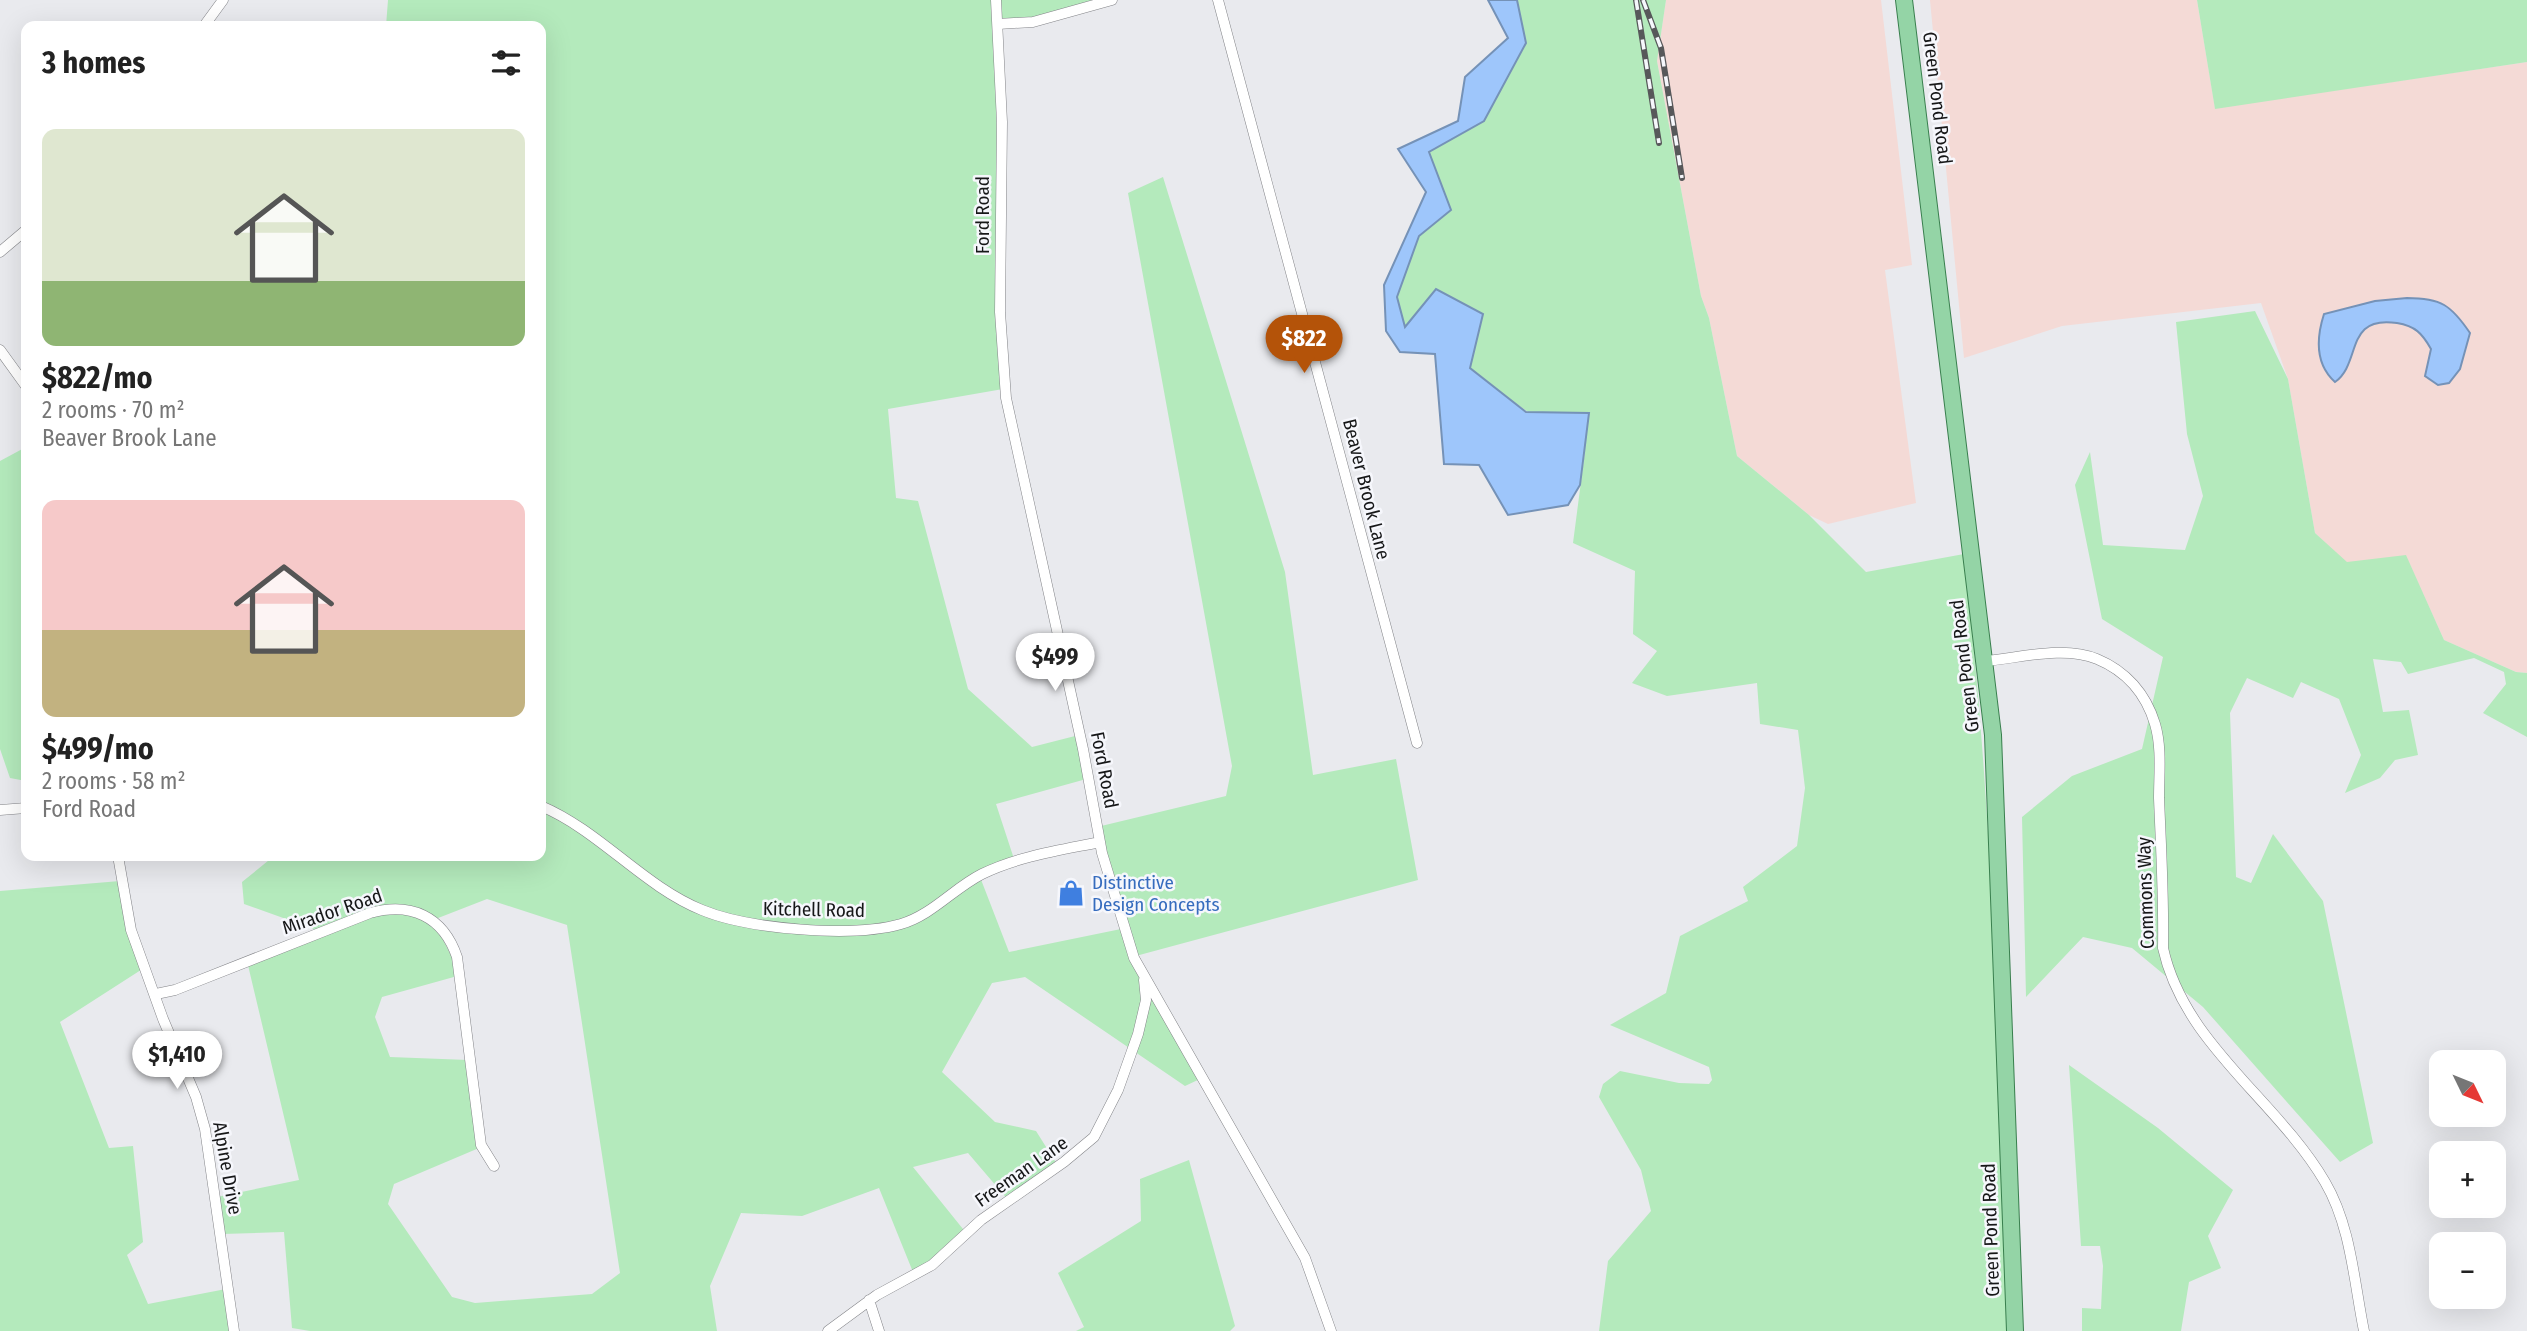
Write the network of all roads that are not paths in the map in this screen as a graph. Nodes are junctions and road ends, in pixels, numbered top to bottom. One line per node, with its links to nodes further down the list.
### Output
1 (223, 0): 6 (street)
2 (996, 0): 7 (street, Ford Road)
3 (1112, 0): 7 (street)
4 (1218, 0): 13 (street, Beaver Brook Lane)
5 (1904, 0): 12 (main road, Green Pond Road)
6 (208, 21)
7 (998, 24): 17 (street, Ford Road)
8 (21, 234): 9 (street)
9 (0, 252)
10 (0, 350): 11 (street)
11 (21, 379)
12 (1986, 661): 27 (main road, Green Pond Road); 28 (street, Commons Way)
13 (1417, 743)
14 (21, 808): 16 (street)
15 (546, 809): 17 (street, Kitchell Road)
16 (0, 810)
17 (1100, 842): 19 (street, Ford Road)
18 (119, 861): 20 (street, Alpine Drive)
19 (1143, 976): 22 (street, Freeman Lane); 26 (street, Ford Road)
20 (156, 994): 21 (street, Mirador Road); 23 (street, Alpine Drive)
21 (494, 1166)
22 (869, 1300): 24 (street, Freeman Lane); 25 (street)
23 (234, 1331)
24 (828, 1331)
25 (879, 1331)
26 (1331, 1331)
27 (2015, 1331)
28 (2364, 1331)

